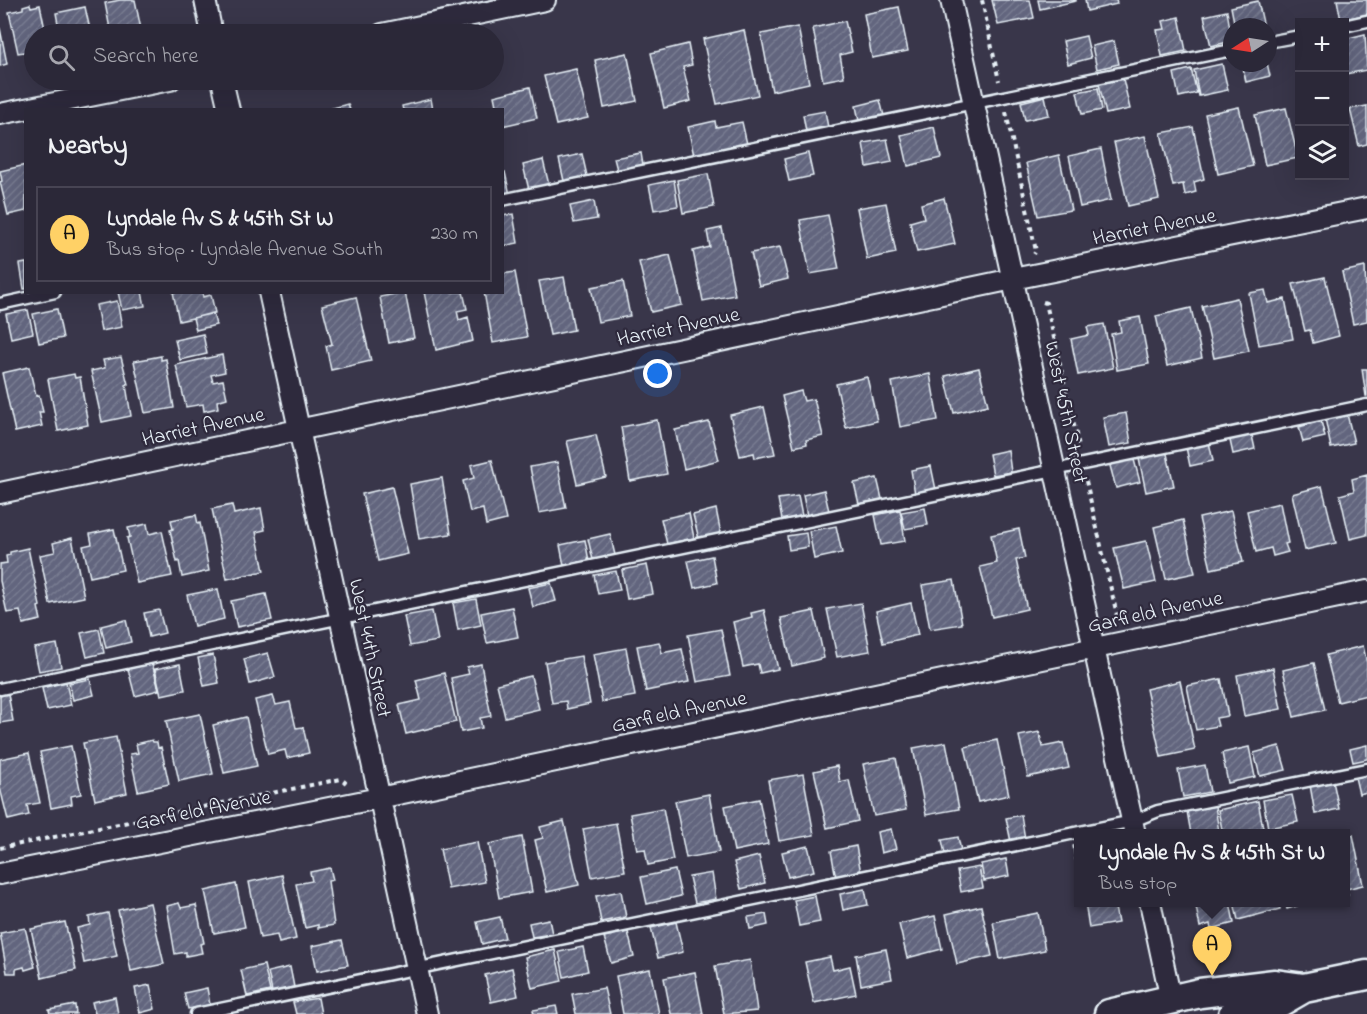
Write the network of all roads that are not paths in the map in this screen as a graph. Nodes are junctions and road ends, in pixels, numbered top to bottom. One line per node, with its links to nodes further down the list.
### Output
1 (205, 0): 5 (street)
2 (545, 0): 6 (street)
3 (951, 0): 13 (street, West 45th Street)
4 (1367, 21): 7 (lane)
5 (211, 24)
6 (430, 24)
7 (1349, 25)
8 (1295, 37): 9 (lane)
9 (1277, 40)
10 (1223, 52): 13 (lane)
11 (120, 90): 14 (street)
12 (224, 90): 15 (street)
13 (974, 104): 18 (lane); 20 (street, West 45th Street)
14 (30, 108)
15 (229, 108)
16 (24, 109): 17 (street)
17 (0, 114)
18 (504, 200)
19 (1367, 208): 20 (street, Harriet Avenue)
20 (1013, 279): 25 (street, Harriet Avenue); 26 (street, West 45th Street)
21 (46, 294): 23 (lane)
22 (269, 294): 25 (street, West 44th Street)
23 (0, 304)
24 (1367, 405): 26 (lane)
25 (299, 431): 27 (street, Harriet Avenue); 29 (street, West 44th Street)
26 (1055, 471): 29 (lane); 30 (street, West 45th Street)
27 (0, 493)
28 (1367, 591): 30 (street, Garfield Avenue)
29 (340, 618): 31 (lane); 33 (street, West 44th Street)
30 (1094, 648): 33 (street, Garfield Avenue); 34 (street, West 45th Street)
31 (0, 689)
32 (1367, 769): 34 (lane)
33 (379, 798): 36 (street, Garfield Avenue); 38 (street, West 44th Street)
34 (1134, 827)
35 (1074, 839): 38 (lane)
36 (0, 874)
37 (1151, 907): 41 (street)
38 (417, 968): 42 (lane); 43 (street, West 44th Street)
39 (1367, 975): 40 (main road)
40 (1304, 988): 41 (main road); 45 (main road)
41 (1171, 1000): 44 (main road)
42 (196, 1014)
43 (427, 1014)
44 (1108, 1014)
45 (1233, 1014)

